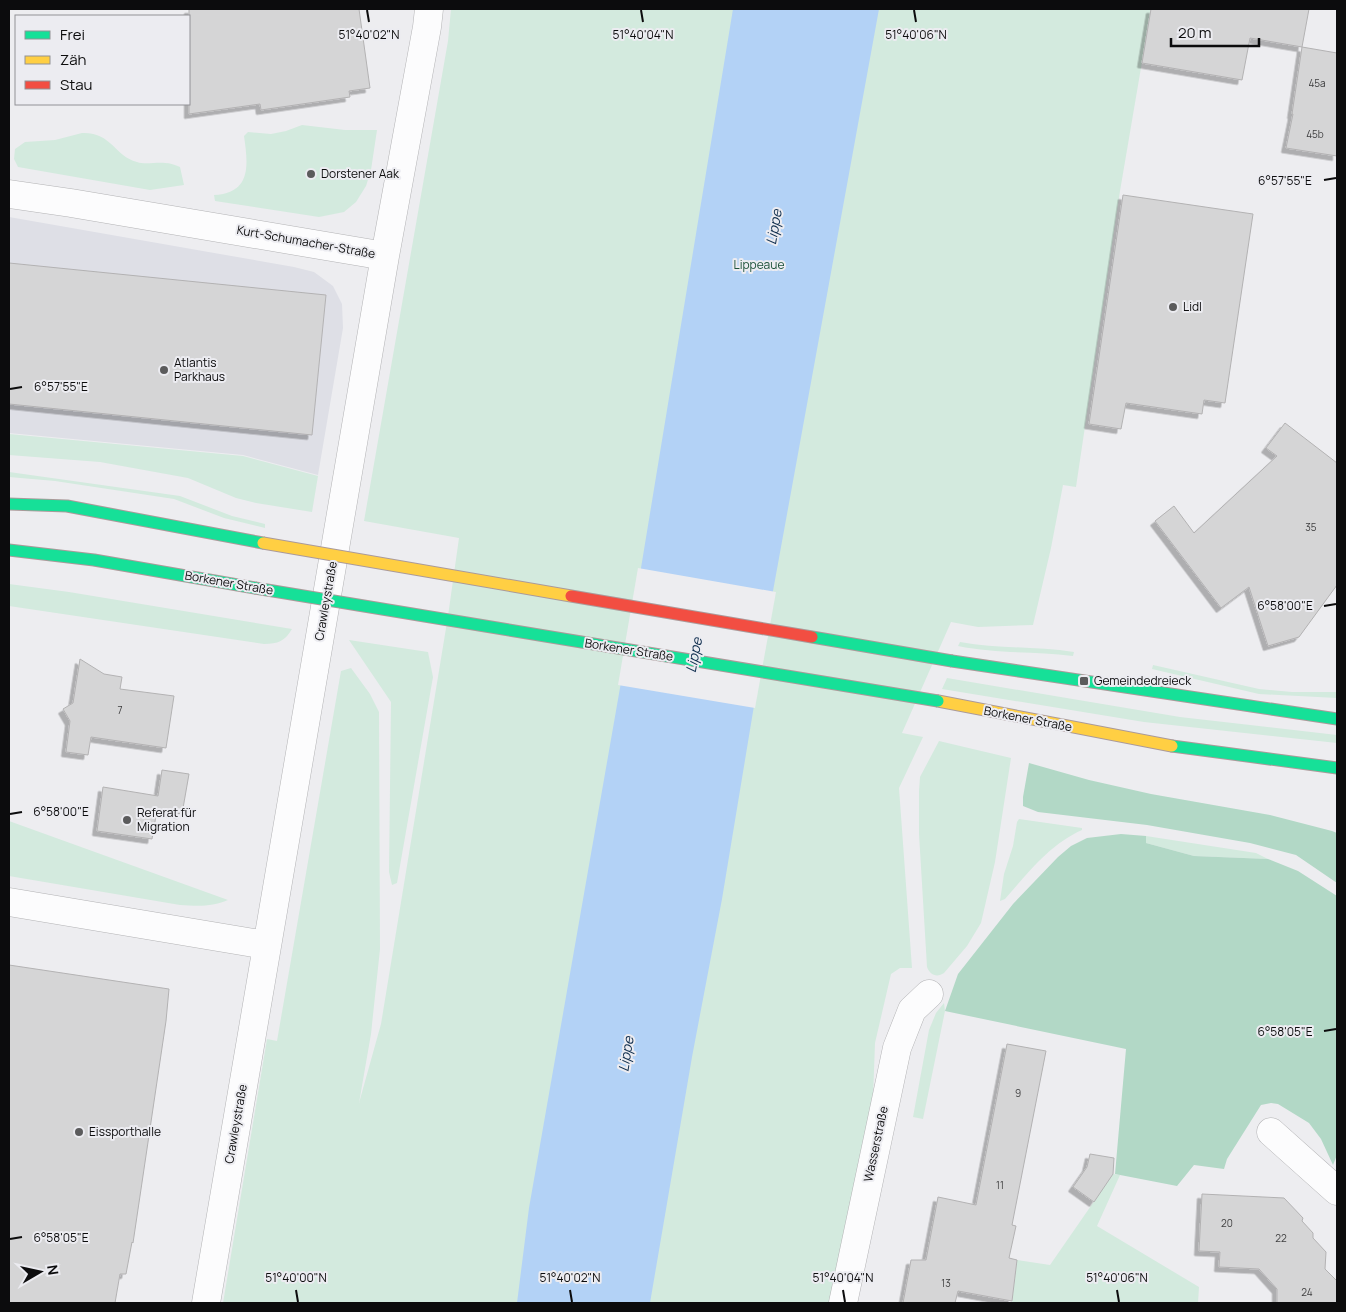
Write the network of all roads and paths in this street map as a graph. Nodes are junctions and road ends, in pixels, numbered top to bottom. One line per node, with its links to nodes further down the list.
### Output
1 (429, 9): 3 (street, Kurt-Schumacher-Straße)
2 (9, 194): 3 (street, Kurt-Schumacher-Straße)
3 (385, 256): 9 (street, Crawleystraße)
4 (9, 504): 6 (main road, bridge)
5 (9, 550): 7 (main road, Borkener Straße, bridge)
6 (1337, 719)
7 (1337, 768)
8 (9, 902): 9 (street)
9 (266, 945): 13 (street, Crawleystraße)
10 (929, 994): 14 (street, Wasserstraße)
11 (1271, 1132): 12 (street)
12 (1337, 1192)
13 (206, 1303)
14 (843, 1303)

